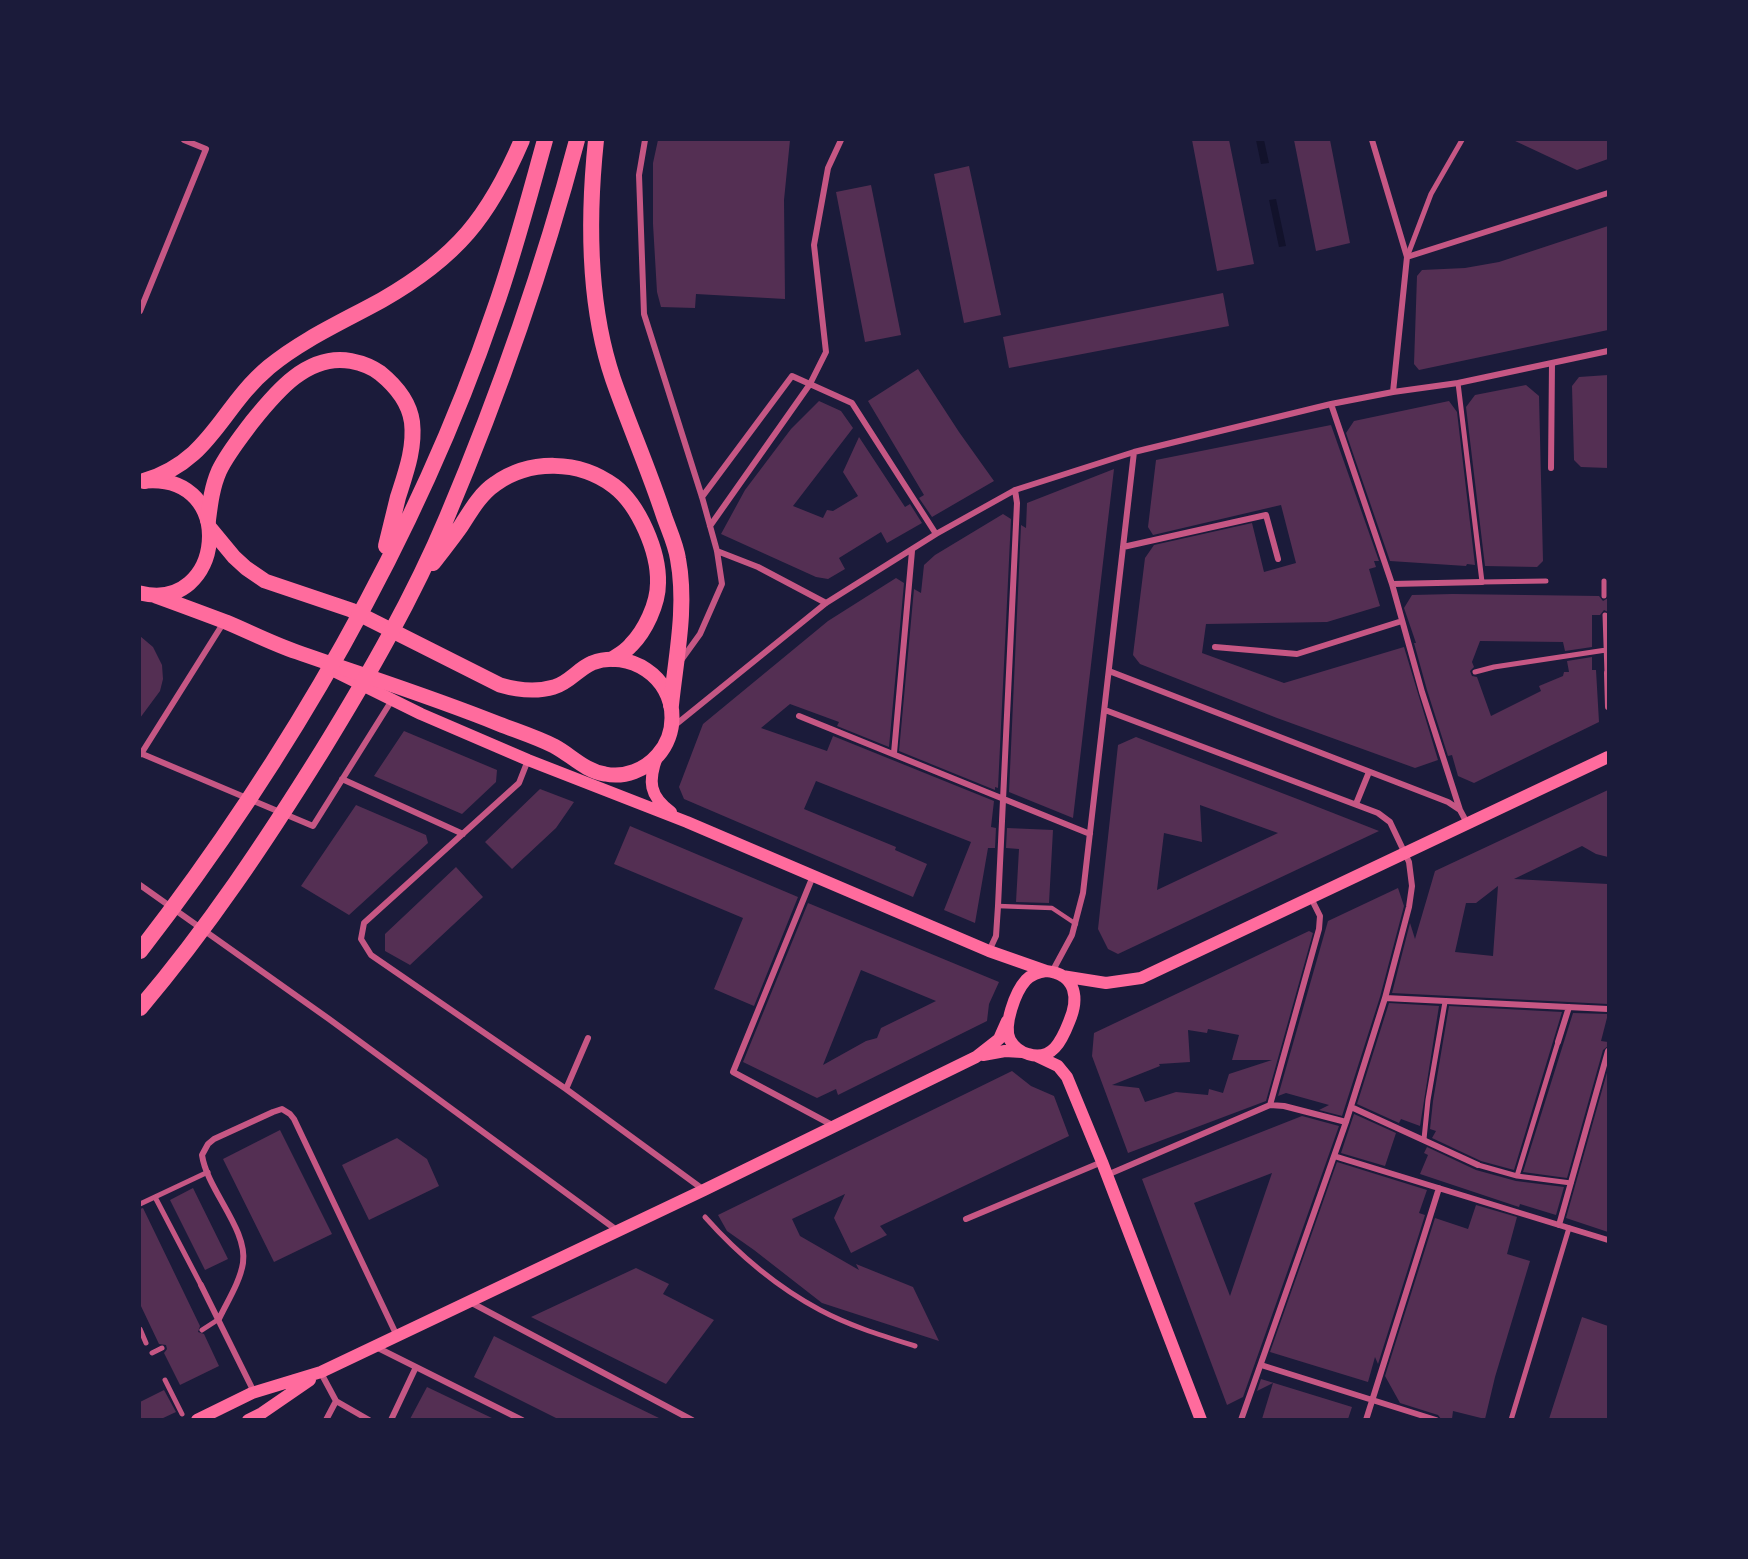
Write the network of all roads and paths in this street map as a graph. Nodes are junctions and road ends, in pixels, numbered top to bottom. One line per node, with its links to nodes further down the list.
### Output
1 (184, 140): 12 (street)
2 (522, 140): 21 (highway)
3 (545, 140): 31 (highway)
4 (577, 140): 37 (highway)
5 (596, 140): 47 (highway)
6 (645, 140): 23 (street)
7 (841, 140): 16 (street)
8 (1372, 140): 11 (street)
9 (1462, 140): 11 (street)
10 (1608, 193): 11 (street)
11 (1407, 257): 17 (street)
12 (140, 311)
13 (1608, 351): 14 (street)
14 (1552, 363): 15 (street); 20 (street)
15 (1458, 383): 17 (street); 34 (street)
16 (810, 384): 23 (street); 25 (street); 26 (street)
17 (1393, 392): 18 (street)
18 (1331, 404): 19 (street); 35 (street)
19 (1134, 452): 22 (street); 27 (street)
20 (1551, 468)
21 (142, 481): 24 (main road)
22 (1015, 490): 26 (street); 66 (street)
23 (702, 497): 25 (street)
24 (209, 524): 31 (highway); 36 (main road); 46 (main road)
25 (710, 525): 28 (street)
26 (936, 534): 29 (street)
27 (1123, 547): 30 (street); 48 (street)
28 (717, 551): 39 (street); 47 (street)
29 (912, 551): 39 (street); 59 (street)
30 (1278, 559)
31 (378, 578): 79 (highway)
32 (1546, 580): 34 (street)
33 (1604, 581): 38 (street)
34 (1482, 582): 35 (street)
35 (1392, 584): 41 (street)
36 (146, 594): 42 (main road)
37 (410, 595): 46 (highway); 86 (highway)
38 (1604, 596)
39 (826, 603): 58 (street)
40 (1605, 615): 44 (street)
41 (1402, 621): 43 (street); 52 (street)
42 (224, 622): 45 (main road); 60 (street)
43 (1215, 647)
44 (1606, 650): 49 (street); 50 (street)
45 (295, 651): 53 (main road); 61 (main road)
46 (613, 659): 54 (main road)
47 (675, 669): 54 (highway)
48 (1109, 671): 56 (street); 64 (street)
49 (1475, 672)
50 (1607, 673): 55 (street)
51 (1430, 687): 52 (street)
52 (1422, 692): 68 (street)
53 (392, 700): 63 (main road); 65 (street)
54 (671, 705): 58 (main road)
55 (1608, 707)
56 (1105, 710): 67 (street); 72 (street)
57 (799, 716): 59 (street)
58 (671, 728): 61 (main road)
59 (894, 753): 66 (street)
60 (140, 754): 65 (street)
61 (658, 756): 69 (main road)
62 (1608, 757): 70 (main road)
63 (528, 760): 69 (main road); 71 (street)
64 (1369, 772): 67 (street); 68 (street)
65 (342, 779): 71 (street)
66 (1004, 798): 72 (street); 77 (street)
67 (1356, 804): 73 (street)
68 (1460, 810): 70 (street)
69 (687, 822): 74 (main road)
70 (1467, 824): 73 (main road)
71 (463, 834): 95 (street)
72 (1090, 834): 78 (street)
73 (1406, 853): 76 (main road); 83 (street)
74 (813, 876): 80 (main road); 99 (street)
75 (140, 885): 116 (street)
76 (1311, 897): 81 (main road); 96 (street)
77 (998, 906): 78 (lane); 80 (street)
78 (1076, 924): 81 (street)
79 (140, 951)
80 (989, 951): 81 (main road); 82 (main road)
81 (1053, 973): 82 (main road); 93 (main road)
82 (1022, 984): 88 (main road)
83 (1384, 998): 84 (street); 97 (street)
84 (1445, 1002): 85 (street); 100 (street)
85 (1569, 1007): 87 (street); 90 (street)
86 (140, 1008)
87 (1608, 1009)
88 (1007, 1022): 92 (main road); 94 (main road)
89 (588, 1038): 95 (street)
90 (1558, 1042): 106 (street)
91 (1608, 1051): 107 (street)
92 (1023, 1052): 93 (main road); 94 (main road)
93 (1037, 1056): 102 (main road)
94 (976, 1057): 99 (main road)
95 (566, 1089): 109 (street)
96 (1270, 1105): 98 (street); 105 (street)
97 (1351, 1107): 98 (street); 100 (street)
98 (1346, 1122): 101 (street)
99 (834, 1126): 109 (main road)
100 (1424, 1139): 103 (street)
101 (1334, 1156): 108 (street); 129 (street)
102 (1102, 1162): 105 (main road); 113 (street)
103 (1478, 1165): 106 (street)
104 (208, 1172): 110 (street); 120 (street); 123 (street)
105 (1107, 1175): 144 (main road)
106 (1517, 1176): 107 (street)
107 (1571, 1183): 114 (street)
108 (1439, 1188): 114 (street); 134 (street)
109 (705, 1190): 116 (main road)
110 (155, 1197): 111 (street); 118 (street)
111 (140, 1204)
112 (705, 1217): 125 (street)
113 (966, 1219)
114 (1559, 1225): 115 (street)
115 (1569, 1228): 117 (street); 148 (street)
116 (618, 1231): 119 (main road)
117 (1608, 1240)
118 (201, 1285): 120 (street)
119 (470, 1302): 123 (main road); 143 (street)
120 (219, 1319): 122 (street); 133 (street)
121 (140, 1329): 124 (street)
122 (202, 1329)
123 (398, 1336): 126 (main road)
124 (146, 1343)
125 (915, 1346)
126 (376, 1347): 130 (street); 131 (main road)
127 (162, 1348): 128 (street)
128 (152, 1353)
129 (1261, 1365): 134 (street); 145 (street)
130 (416, 1367): 141 (street); 142 (street)
131 (321, 1372): 133 (main road); 135 (street); 138 (main road)
132 (165, 1380): 136 (street)
133 (254, 1392): 137 (main road)
134 (1372, 1400): 146 (street); 147 (street)
135 (336, 1401): 139 (street); 140 (street)
136 (182, 1414)
137 (197, 1419)
138 (248, 1419)
139 (326, 1419)
140 (369, 1419)
141 (391, 1419)
142 (522, 1419)
143 (692, 1419)
144 (1201, 1419)
145 (1241, 1419)
146 (1366, 1419)
147 (1436, 1419)
148 (1510, 1419)

